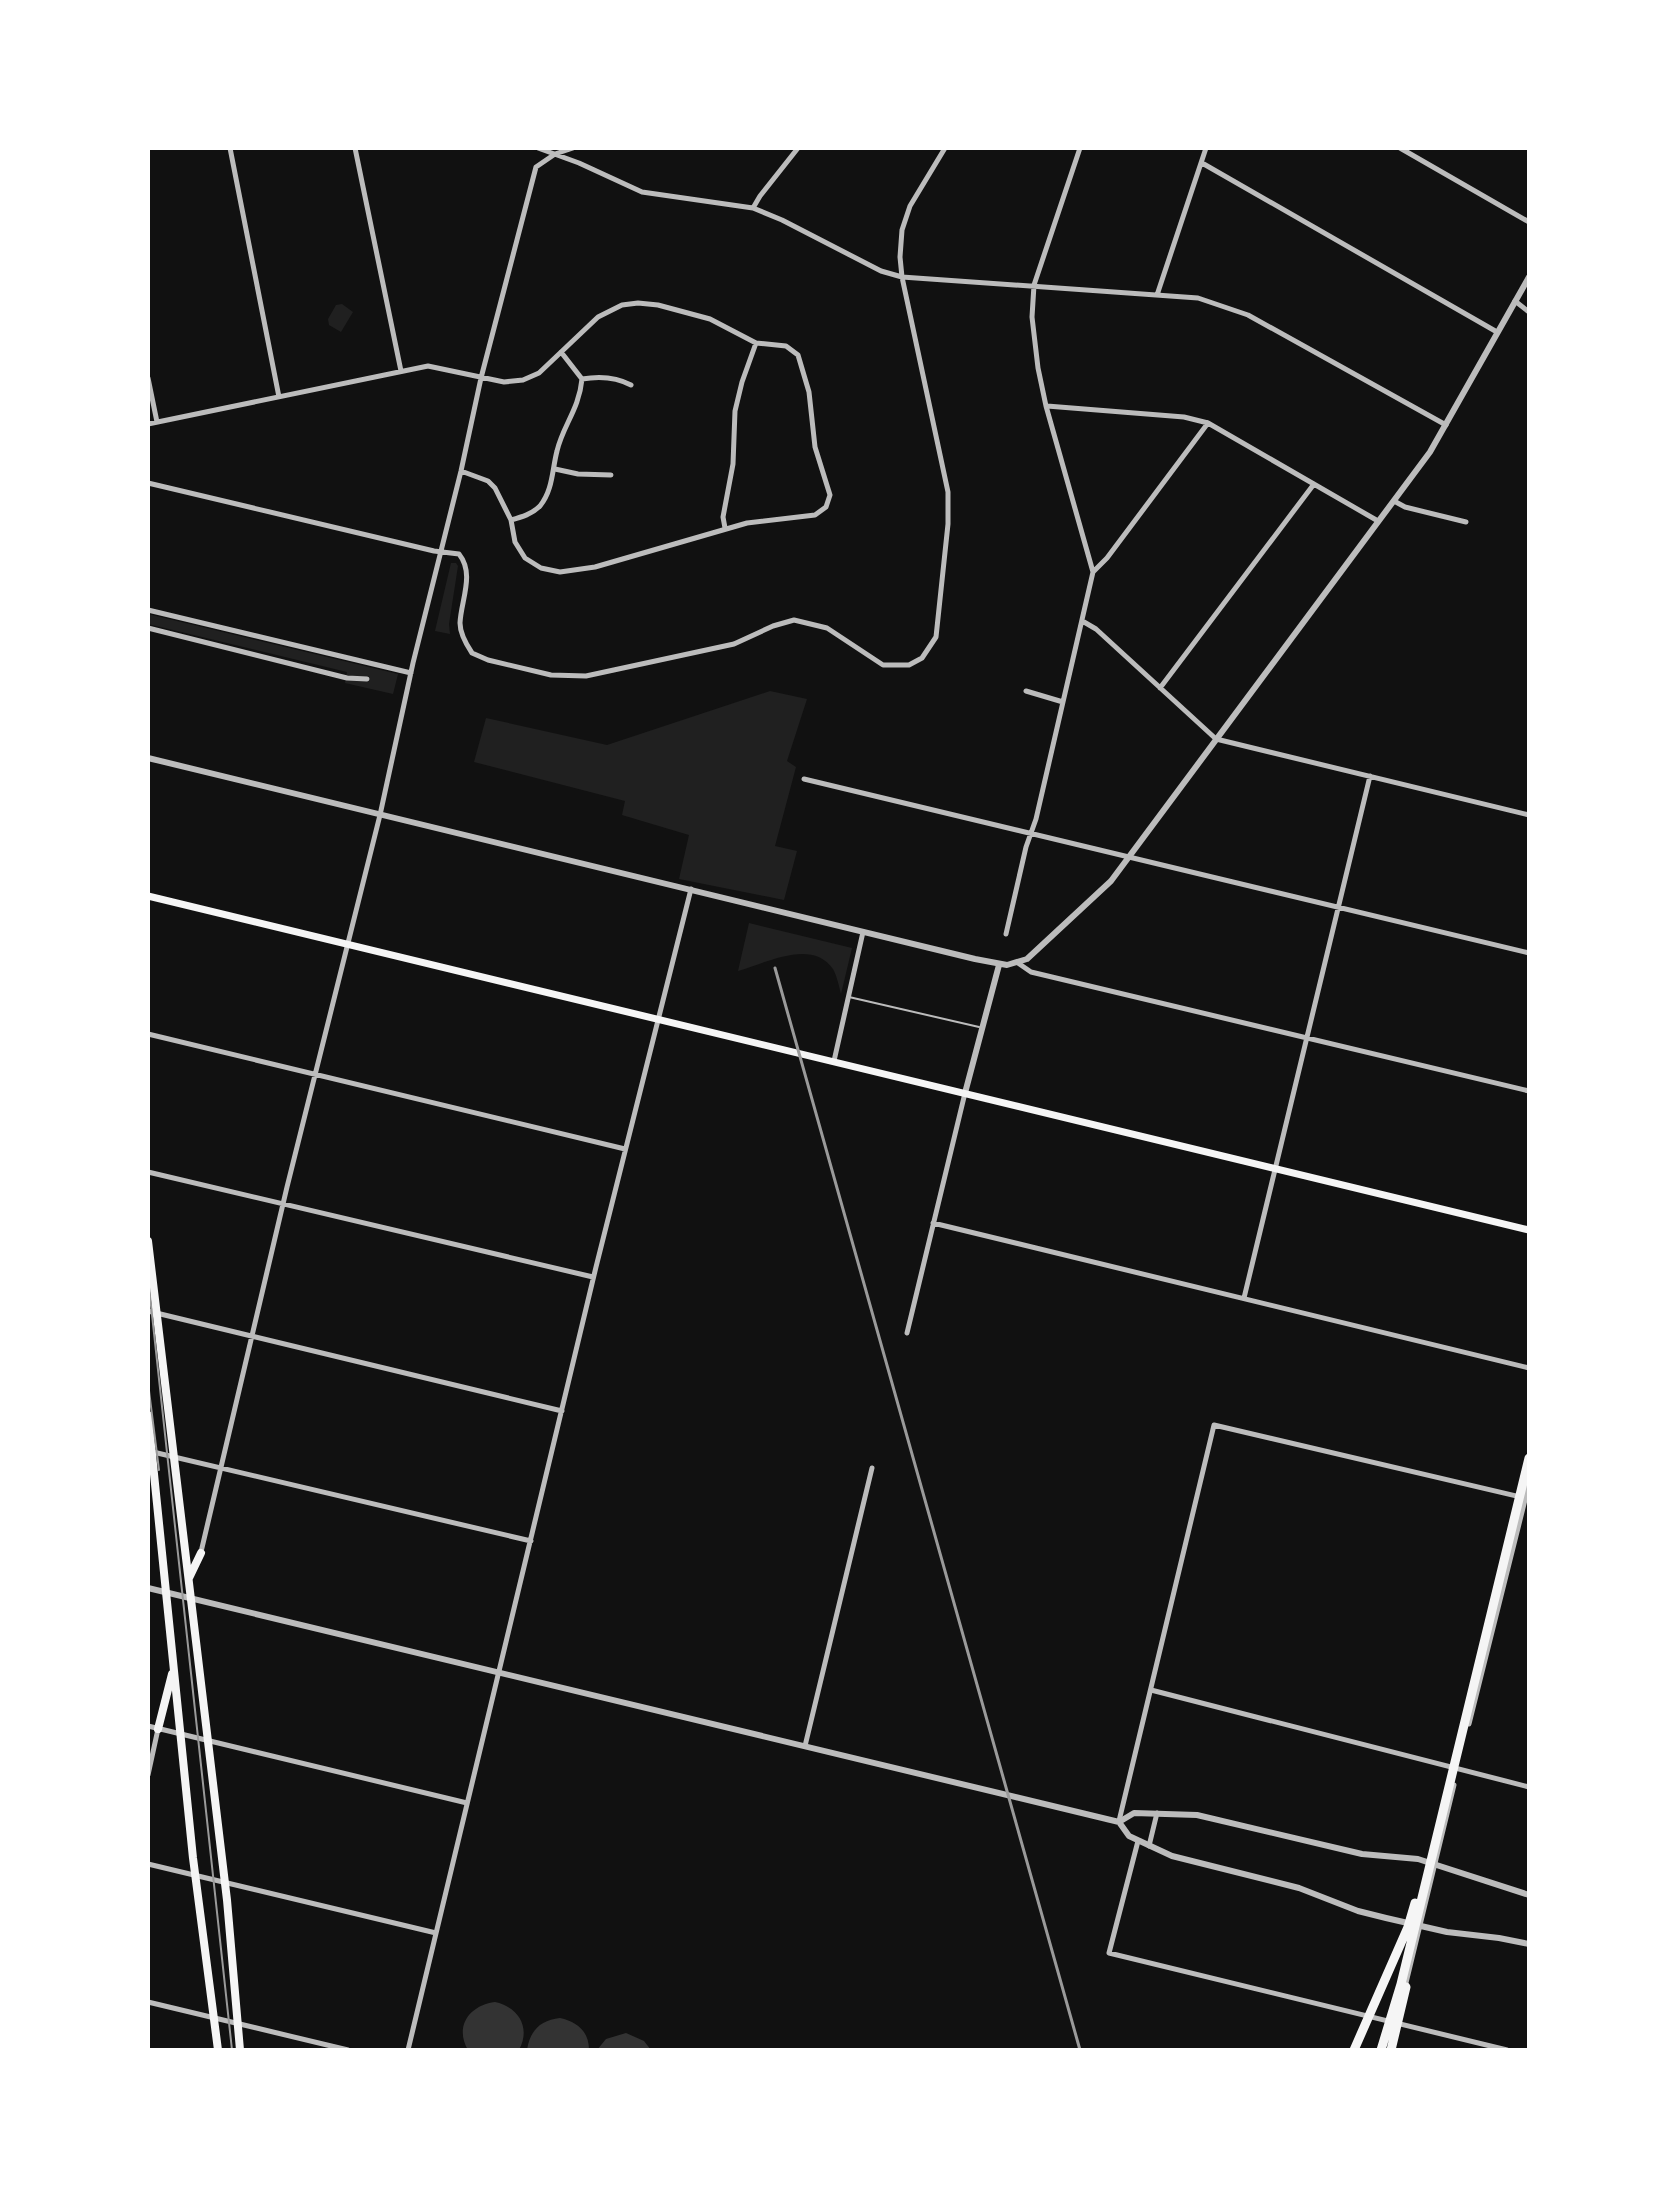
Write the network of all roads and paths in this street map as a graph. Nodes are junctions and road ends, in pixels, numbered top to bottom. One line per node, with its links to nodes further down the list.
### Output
1 (230, 148): 28 (street)
2 (355, 148): 23 (street)
3 (538, 148): 10 (street)
4 (573, 148): 10 (street)
5 (798, 148): 12 (street)
6 (945, 148): 14 (street)
7 (1080, 148): 16 (street)
8 (1206, 148): 11 (street)
9 (1400, 148): 13 (street)
10 (555, 154): 12 (street); 25 (street)
11 (1202, 163): 17 (street); 20 (street)
12 (753, 208): 14 (street)
13 (1529, 222)
14 (902, 277): 16 (street); 44 (street)
15 (1529, 277): 18 (street)
16 (1034, 285): 17 (street); 29 (street)
17 (1157, 295): 33 (street)
18 (1515, 301): 19 (street); 20 (street)
19 (1529, 312)
20 (1497, 332): 33 (street)
21 (756, 343): 22 (street); 43 (street); 43 (street)
22 (561, 352): 25 (street); 26 (street)
23 (401, 371): 25 (street); 28 (street)
24 (148, 378): 30 (street)
25 (481, 378): 35 (street)
26 (582, 379): 27 (street); 34 (street)
27 (631, 385)
28 (279, 397): 30 (street)
29 (1046, 406): 31 (street); 45 (street)
30 (157, 422): 32 (street)
31 (1208, 423): 38 (street); 45 (street)
32 (148, 424)
33 (1447, 425): 39 (street)
34 (555, 469): 36 (street); 40 (street)
35 (461, 471): 40 (street); 44 (street)
36 (611, 475)
37 (148, 483): 44 (street)
38 (1314, 484): 41 (street); 51 (street)
39 (1394, 501): 41 (street); 42 (street)
40 (511, 520): 43 (street)
41 (1378, 521): 54 (street)
42 (1466, 522)
43 (725, 528)
44 (441, 552): 49 (street)
45 (1093, 572): 47 (street)
46 (148, 610): 49 (street)
47 (1083, 622): 51 (street); 53 (street)
48 (148, 628): 50 (street)
49 (411, 673): 58 (street)
50 (367, 679)
51 (1160, 688): 54 (street)
52 (1026, 691): 53 (street)
53 (1063, 702): 60 (street)
54 (1216, 739): 56 (street); 61 (street)
55 (148, 758): 58 (street)
56 (1370, 776): 59 (street); 64 (street)
57 (804, 779): 60 (street)
58 (380, 815): 62 (street); 67 (street)
59 (1529, 815)
60 (1031, 834): 61 (street); 66 (street)
61 (1128, 858): 64 (street); 69 (street)
62 (691, 888): 65 (street); 72 (street)
63 (148, 896): 67 (main road)
64 (1338, 906): 68 (street); 75 (street)
65 (863, 932): 70 (street); 71 (street)
66 (1006, 934)
67 (346, 943): 72 (main road); 77 (street)
68 (1529, 953)
69 (1018, 963): 70 (street); 75 (street)
70 (999, 965): 73 (street)
71 (847, 996): 73 (lane); 76 (street)
72 (658, 1019): 76 (main road); 80 (street)
73 (983, 1028): 79 (street)
74 (148, 1034): 77 (street)
75 (1307, 1037): 78 (street); 81 (street)
76 (834, 1061): 79 (main road)
77 (315, 1074): 80 (street); 83 (street)
78 (1529, 1091)
79 (965, 1093): 81 (main road); 84 (street)
80 (625, 1149): 87 (street)
81 (1275, 1169): 85 (main road); 88 (street)
82 (148, 1172): 83 (street)
83 (283, 1204): 87 (street); 91 (street)
84 (933, 1223): 88 (street); 90 (street)
85 (1529, 1230)
86 (148, 1241): 89 (main road)
87 (593, 1277): 93 (street)
88 (1244, 1298): 92 (street)
89 (152, 1312): 91 (street); 96 (main road)
90 (907, 1333)
91 (252, 1336): 93 (street); 98 (street)
92 (1529, 1368)
93 (562, 1411): 102 (street)
94 (148, 1415): 95 (main road)
95 (150, 1451): 96 (street); 106 (main road)
96 (174, 1457): 98 (street); 104 (main road)
97 (1529, 1458): 123 (highway)
98 (222, 1468): 102 (street); 103 (street)
99 (872, 1468): 115 (street)
100 (1529, 1483): 101 (street); 144 (highway)
101 (1527, 1499): 110 (street); 116 (street)
102 (531, 1541): 109 (street)
103 (201, 1553): 104 (main road)
104 (189, 1578): 107 (main road)
105 (148, 1588): 106 (street)
106 (166, 1592): 107 (street); 108 (main road)
107 (192, 1598): 109 (street); 114 (main road)
108 (174, 1665): 112 (main road); 113 (main road)
109 (499, 1672): 115 (street); 120 (street)
110 (1151, 1690): 119 (street); 122 (street)
111 (148, 1726): 112 (street)
112 (158, 1729): 113 (street); 117 (street)
113 (180, 1734): 114 (street); 128 (main road)
114 (207, 1740): 120 (street); 129 (main road)
115 (805, 1746): 122 (street)
116 (1461, 1754)
117 (148, 1775)
118 (1454, 1785): 127 (street)
119 (1529, 1787)
120 (467, 1803): 132 (street)
121 (1157, 1813): 122 (street); 125 (street); 127 (street)
122 (1119, 1822): 124 (street)
123 (1440, 1823): 142 (highway); 143 (highway)
124 (1138, 1841): 125 (street); 136 (street)
125 (1149, 1846): 131 (street)
126 (148, 1864): 128 (street)
127 (1436, 1865): 130 (street); 131 (street)
128 (195, 1875): 129 (street); 135 (main road)
129 (224, 1882): 132 (street); 137 (main road)
130 (1529, 1895)
131 (1421, 1926): 133 (street); 136 (street)
132 (436, 1933): 141 (street)
133 (1529, 1944)
134 (148, 2002): 135 (street)
135 (215, 2018): 137 (street); 138 (main road)
136 (1396, 2022): 144 (street); 145 (street)
137 (238, 2023): 139 (main road); 140 (street)
138 (218, 2050)
139 (240, 2050)
140 (348, 2050)
141 (408, 2050)
142 (1354, 2050)
143 (1381, 2050)
144 (1390, 2050)
145 (1507, 2050)

